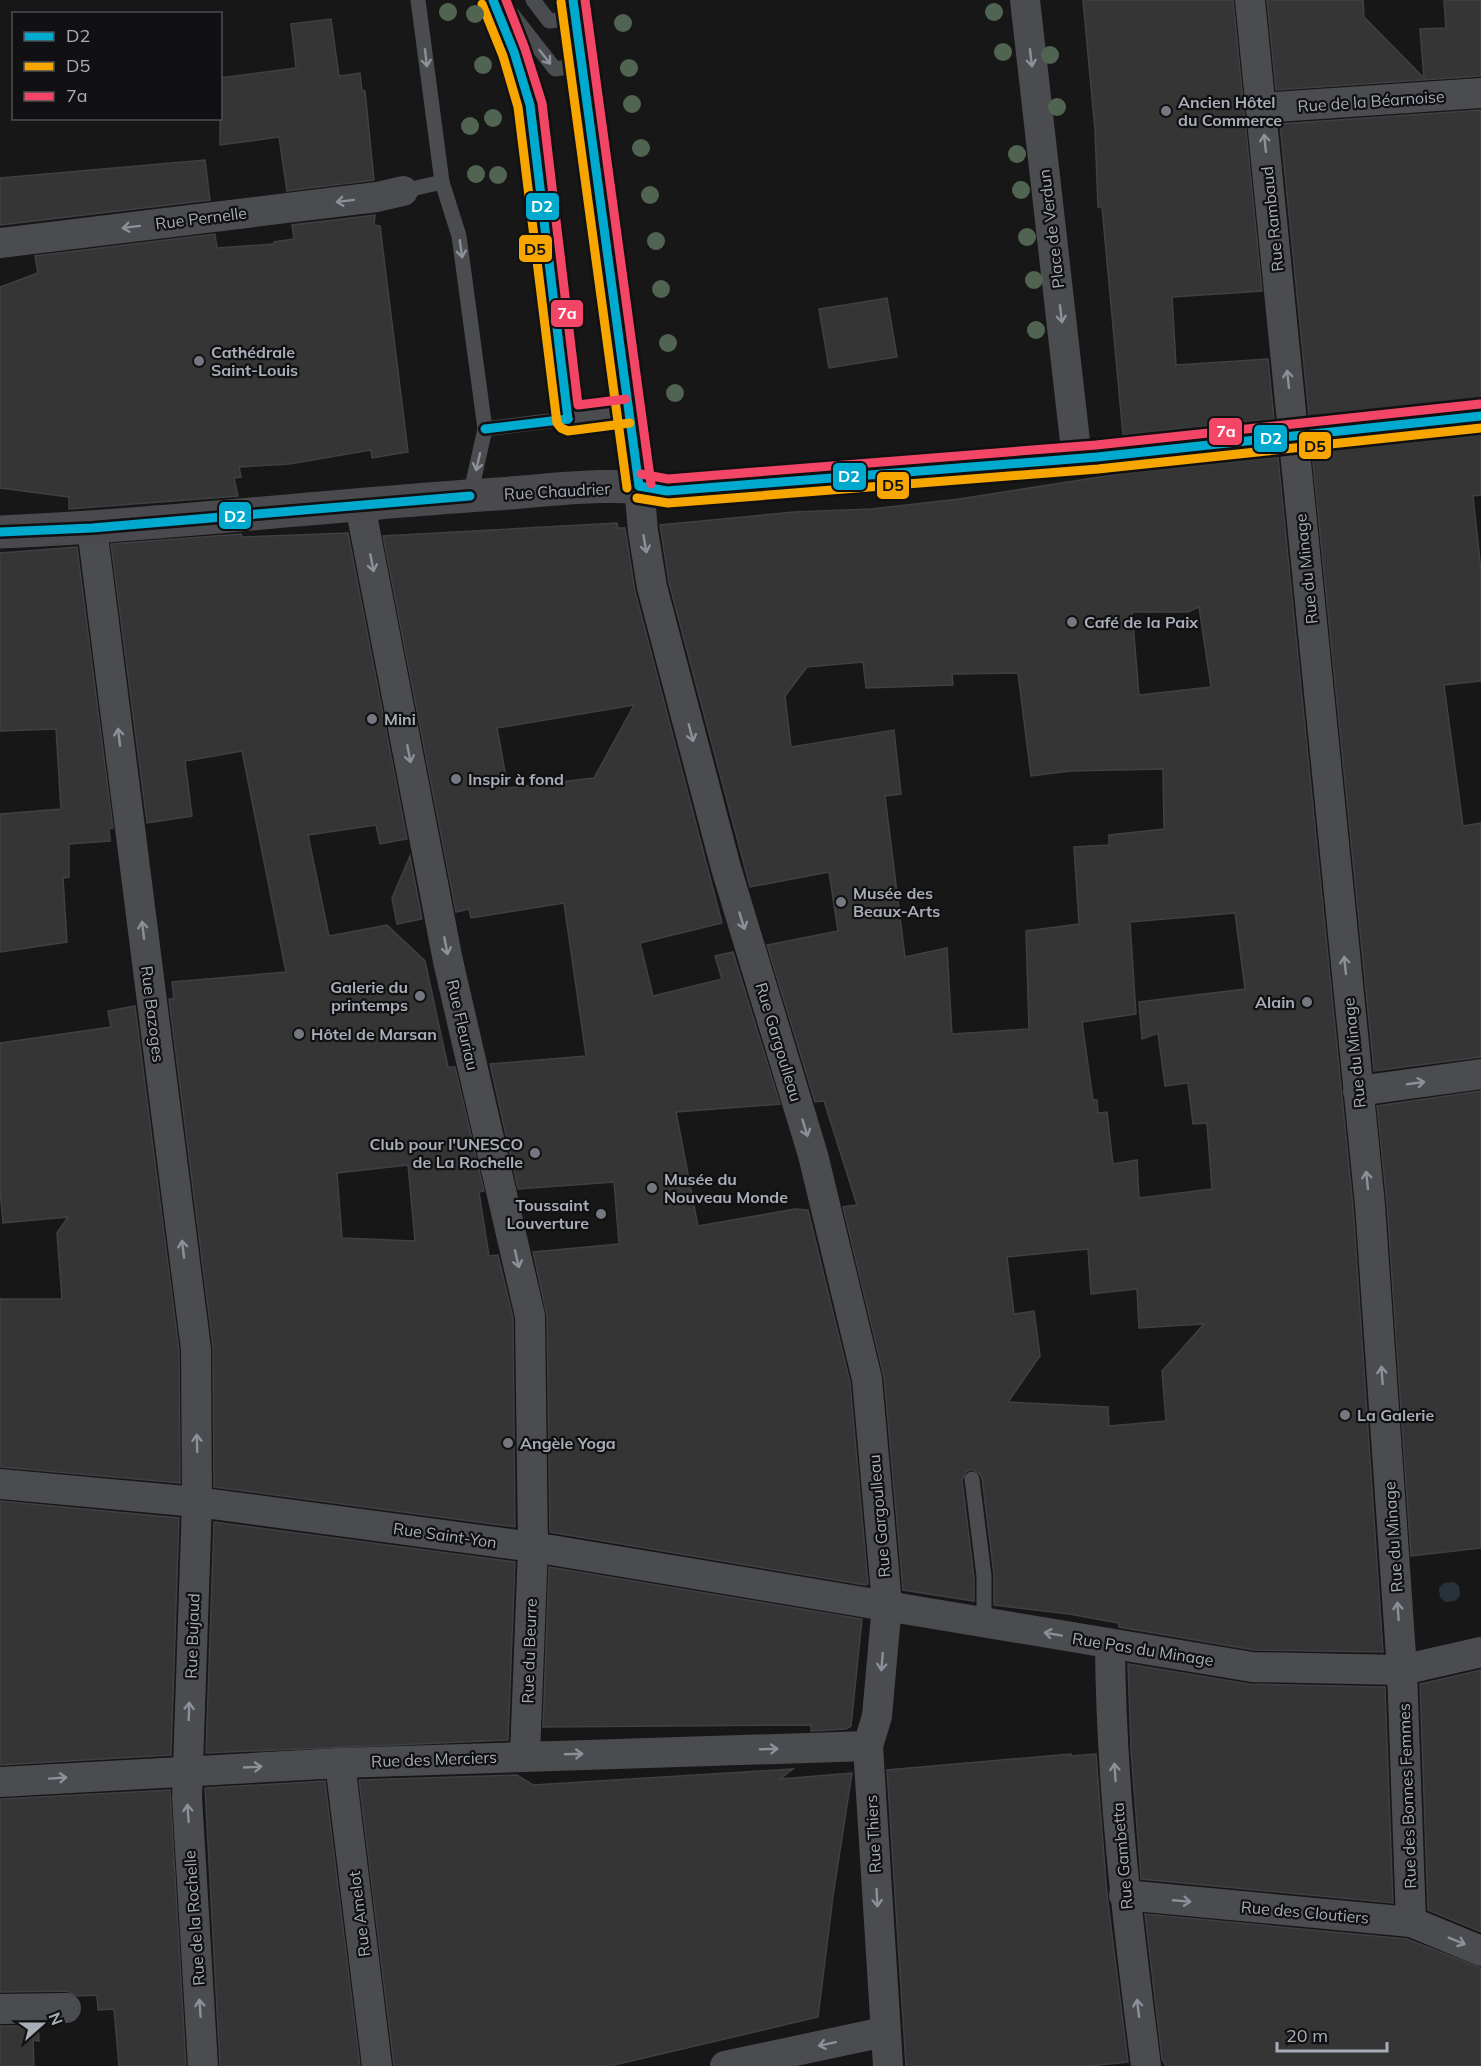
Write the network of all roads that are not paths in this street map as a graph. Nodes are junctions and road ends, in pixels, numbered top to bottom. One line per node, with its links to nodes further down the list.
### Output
1 (418, 0): 12 (lane, one-way to 12)
2 (492, 0): 17 (lane)
3 (501, 0): 9 (lane, one-way to 9)
4 (533, 0): 8 (lane)
5 (573, 0): 8 (lane)
6 (1024, 0): 20 (street, Place de Verdun, one-way to 20)
7 (1250, 0): 11 (street, Rue Rambaud)
8 (576, 18): 9 (lane)
9 (582, 65): 15 (lane)
10 (1481, 93): 11 (street, Rue de la Béarnoise)
11 (1262, 108): 19 (street, Rue Rambaud, one-way to 11)
12 (442, 182): 13 (lane); 18 (lane, one-way to 18)
13 (403, 191): 14 (street, Rue Pernelle, one-way to 14)
14 (0, 243)
15 (628, 411): 17 (lane); 21 (lane)
16 (1481, 416): 19 (street, Rue Chaudrier)
17 (568, 419): 18 (lane)
18 (485, 429): 22 (lane, one-way to 22)
19 (1293, 437): 20 (street, Rue Chaudrier); 27 (street, Rue du Minage, one-way to 19)
20 (1077, 459): 21 (street, Rue Chaudrier)
21 (639, 486): 22 (street, Rue Chaudrier); 32 (street, Rue Gargoulleau, one-way to 32)
22 (470, 496): 23 (street, Rue Chaudrier)
23 (360, 505): 24 (street, Rue Chaudrier); 31 (street, Rue Fleuriau, one-way to 31)
24 (92, 528): 25 (street, Rue Chaudrier); 30 (street, Rue Bazoges, one-way to 24)
25 (0, 532)
26 (1481, 1074): 27 (street, one-way to 26)
27 (1358, 1091): 36 (street, Rue du Minage, one-way to 27)
28 (972, 1479): 33 (lane)
29 (0, 1484): 30 (street, Rue Saint-Yon)
30 (197, 1502): 31 (street, Rue Saint-Yon); 40 (street, Rue Bujaud, one-way to 30)
31 (533, 1547): 32 (street, Rue Saint-Yon); 38 (street, Rue du Beurre)
32 (887, 1604): 33 (street, Rue Pas du Minage); 37 (street, Rue Thiers, one-way to 37)
33 (984, 1622): 34 (street, Rue Pas du Minage, one-way to 33)
34 (1110, 1645): 36 (street, Rue Pas du Minage); 42 (street, Rue Gambetta, one-way to 34)
35 (1481, 1652): 36 (street, Rue Pas du Minage)
36 (1402, 1670): 43 (street, Rue des Bonnes Femmes)
37 (868, 1746): 38 (street, Rue des Merciers, one-way to 37); 47 (street, Rue Thiers, one-way to 47)
38 (525, 1755): 39 (street, Rue des Merciers)
39 (340, 1762): 40 (street, Rue des Merciers, one-way to 39); 49 (street, Rue Amelot)
40 (186, 1770): 41 (street, Rue des Merciers, one-way to 40); 48 (street, Rue de la Rochelle, one-way to 40)
41 (0, 1782)
42 (1124, 1895): 43 (street, Rue des Cloutiers, one-way to 43); 52 (street, Rue Gambetta, one-way to 42)
43 (1411, 1922): 44 (street, Rue des Cloutiers, one-way to 44)
44 (1481, 1951)
45 (66, 2008): 46 (street)
46 (0, 2009)
47 (884, 2032): 50 (street, one-way to 50); 51 (street, Rue Thiers)
48 (203, 2066)
49 (377, 2066)
50 (725, 2066)
51 (888, 2066)
52 (1146, 2066)

